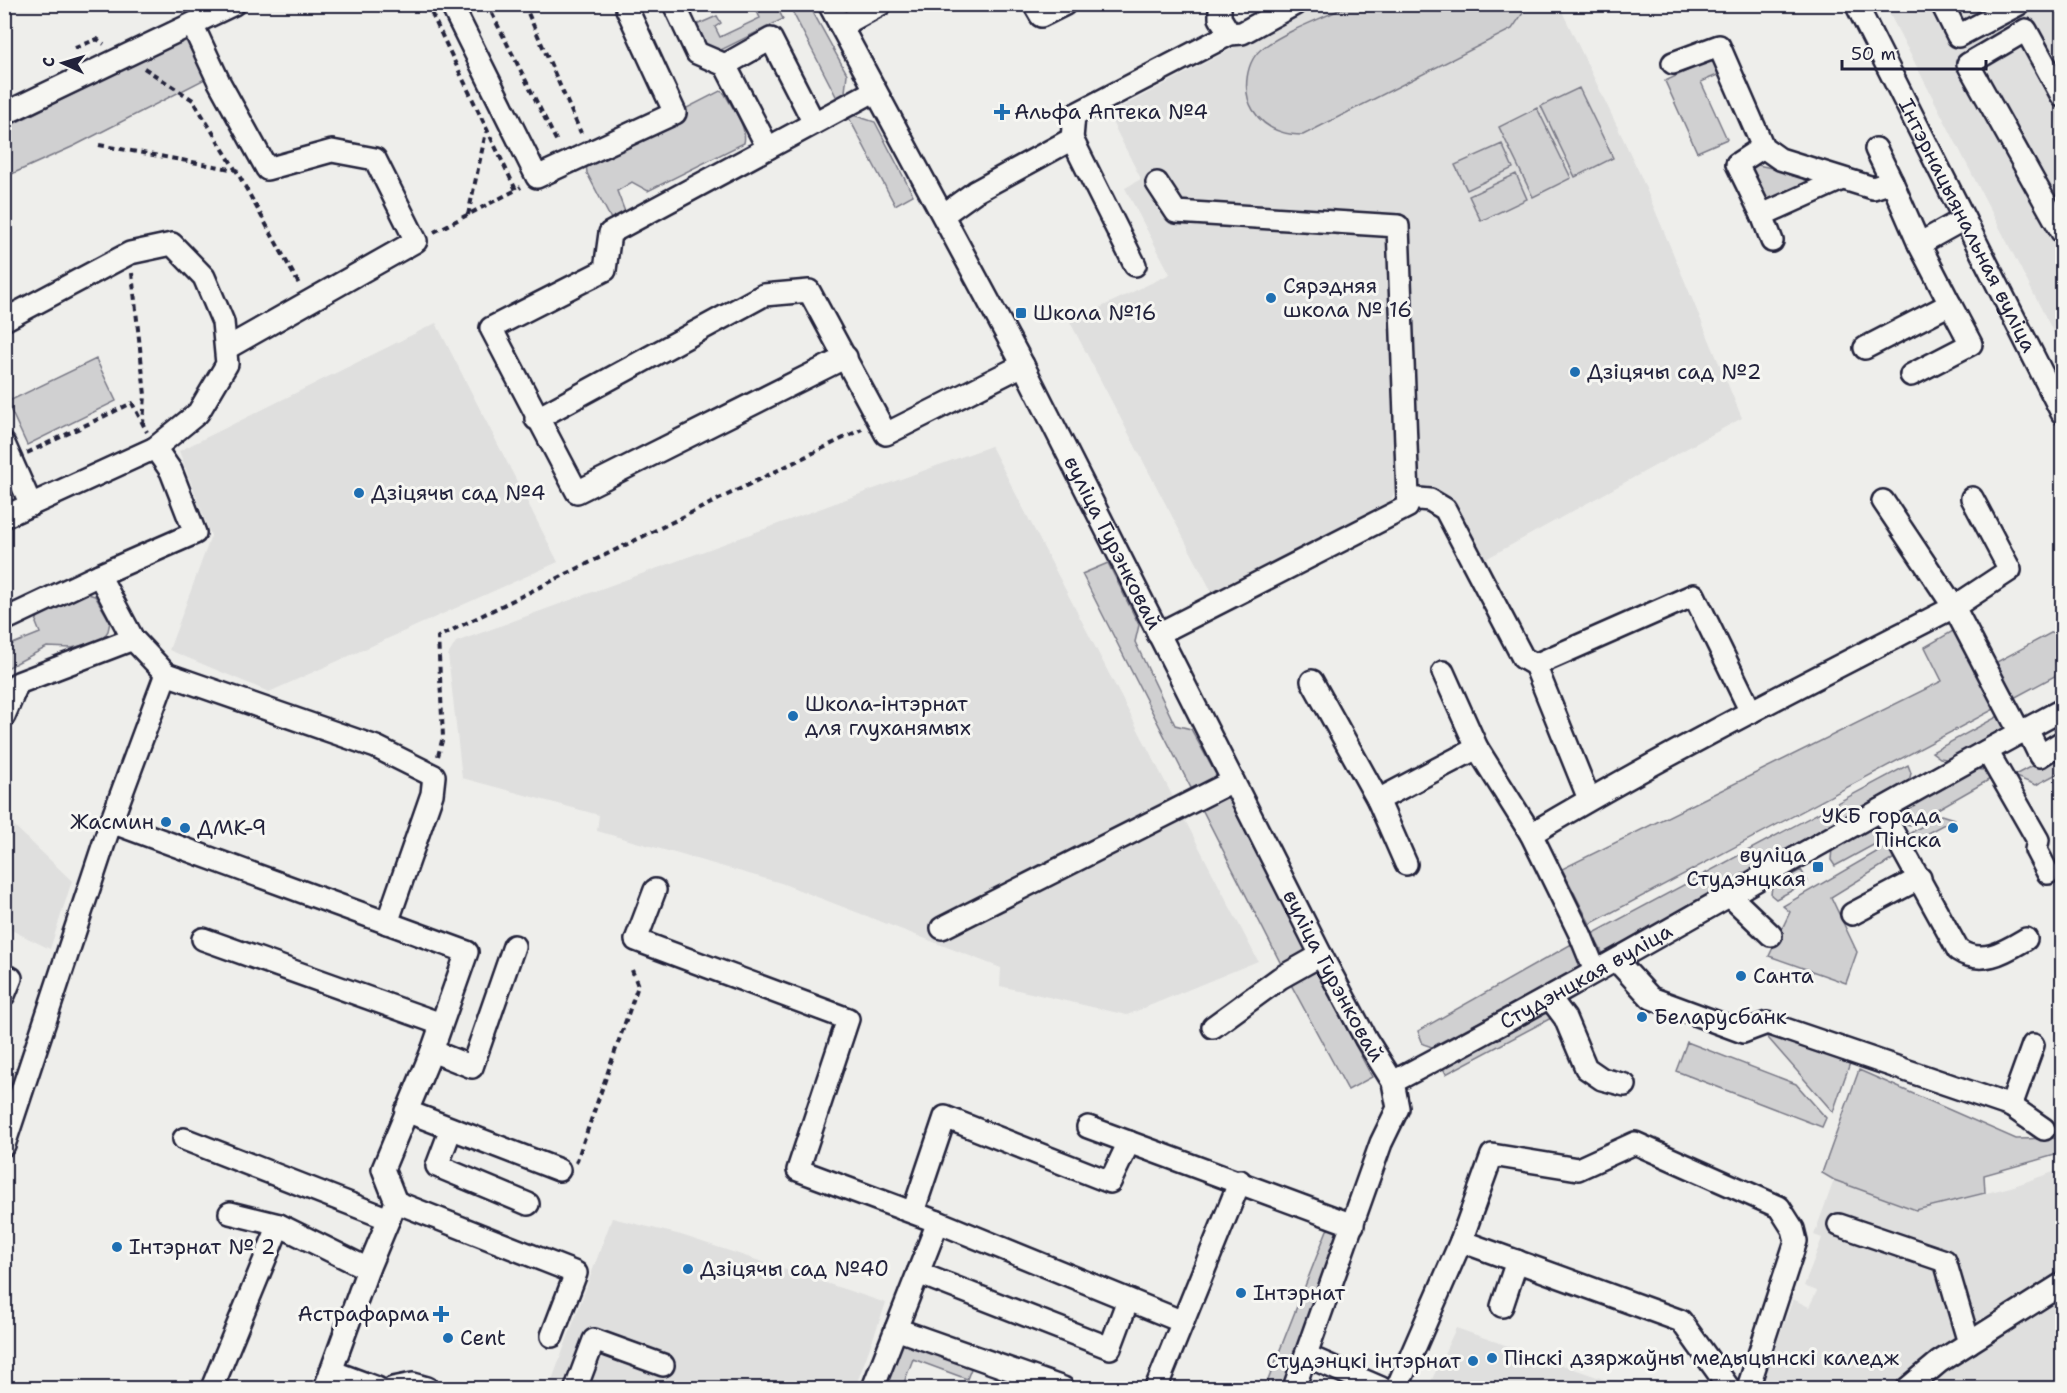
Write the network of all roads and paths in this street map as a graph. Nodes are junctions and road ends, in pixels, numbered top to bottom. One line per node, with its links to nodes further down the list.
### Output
1 (234, 4): 17 (street)
2 (427, 4): 28 (path)
3 (451, 4): 37 (street)
4 (487, 4): 31 (path)
5 (524, 4): 29 (path)
6 (674, 4): 23 (street)
7 (829, 4): 18 (street, вуліца Гурэнковай)
8 (881, 4): 18 (street)
9 (1034, 4): 10 (street)
10 (1065, 4)
11 (1220, 4): 19 (street)
12 (1295, 4): 19 (street)
13 (1856, 4): 45 (street, Інтэрнацыянальная вуліца)
14 (1942, 4): 15 (street)
15 (2016, 5)
16 (627, 9): 37 (street)
17 (193, 26): 21 (street); 47 (street)
18 (841, 26): 24 (street, вуліца Гурэнковай)
19 (1230, 34): 30 (street)
20 (75, 48): 21 (path)
21 (126, 57): 26 (street); 36 (path)
22 (1673, 63): 33 (street)
23 (725, 64): 27 (street); 34 (street)
24 (874, 91): 27 (street); 44 (street, вуліца Гурэнковай)
25 (2062, 96): 46 (street)
26 (4, 114)
27 (814, 123): 34 (street)
28 (487, 131): 41 (path); 43 (path)
29 (574, 137)
30 (1072, 139): 44 (street); 51 (street)
31 (565, 141)
32 (99, 145): 36 (path)
33 (1763, 147): 38 (street); 42 (street)
34 (768, 148): 61 (street)
35 (1876, 149): 39 (street)
36 (236, 170): 52 (path)
37 (537, 177): 41 (path)
38 (1842, 179): 39 (street); 42 (street)
39 (1892, 182): 49 (street)
40 (1157, 183): 66 (street)
41 (516, 190): 43 (path)
42 (1762, 214): 48 (street)
43 (468, 215): 47 (path)
44 (943, 215): 58 (street, вуліца Гурэнковай)
45 (1964, 219): 49 (street); 60 (street, Інтэрнацыянальная вуліца)
46 (2062, 232)
47 (416, 241): 52 (street)
48 (1772, 241)
49 (1919, 244): 53 (street)
50 (130, 253): 54 (street); 55 (street); 63 (path)
51 (1135, 265)
52 (309, 302): 55 (street)
53 (1950, 303): 56 (street); 59 (street)
54 (4, 320)
55 (227, 348): 64 (street)
56 (1865, 348)
57 (846, 357): 61 (street); 61 (street); 62 (street)
58 (1023, 365): 62 (street); 74 (street, вуліца Гурэнковай)
59 (1911, 375)
60 (2062, 413)
61 (536, 418)
62 (879, 421): 87 (path)
63 (143, 424): 64 (path); 65 (path)
64 (155, 448): 69 (street); 71 (street)
65 (8, 452): 69 (street)
66 (1408, 498): 74 (street); 76 (street)
67 (1972, 498): 72 (street)
68 (1883, 501): 72 (street)
69 (31, 505): 70 (street)
70 (4, 517)
71 (99, 575): 73 (street); 75 (street)
72 (1954, 607): 81 (street); 83 (street)
73 (4, 620)
74 (1158, 634): 88 (street, вуліца Гурэнковай)
75 (133, 639): 78 (street); 82 (street)
76 (1535, 665): 81 (street); 90 (street)
77 (1443, 672): 85 (street)
78 (166, 674): 87 (street); 92 (street)
79 (1312, 681): 89 (street)
80 (2062, 710): 83 (street, Студэнцкая вуліца)
81 (1751, 712): 90 (street)
82 (4, 716)
83 (2023, 731): 84 (street); 86 (street, Студэнцкая вуліца)
84 (2062, 742)
85 (1477, 748): 89 (street); 93 (street)
86 (1987, 751): 91 (street, Студэнцкая вуліца); 95 (street)
87 (434, 776): 100 (street)
88 (1233, 782): 101 (street); 106 (street, вуліца Гурэнковай)
89 (1378, 800): 94 (street)
90 (1589, 800): 93 (street)
91 (1881, 810): 96 (street); 98 (street, Студэнцкая вуліца)
92 (111, 822): 100 (street); 124 (street)
93 (1531, 834): 109 (street)
94 (1406, 864)
95 (2048, 873)
96 (1920, 879): 99 (street); 104 (street)
97 (655, 890): 129 (street)
98 (1730, 896): 102 (street); 107 (street, Студэнцкая вуліца)
99 (1852, 914)
100 (387, 923): 111 (street)
101 (942, 928)
102 (1771, 935)
103 (203, 939): 111 (street)
104 (2026, 939)
105 (514, 946): 114 (street)
106 (1321, 955): 112 (street); 115 (street, вуліца Гурэнковай)
107 (1617, 961): 109 (street, Студэнцкая вуліца); 117 (street)
108 (632, 970): 125 (path)
109 (1595, 971): 110 (street, Студэнцкая вуліца)
110 (1550, 998): 115 (street, Студэнцкая вуліца); 116 (street)
111 (441, 1024): 114 (street)
112 (1213, 1027)
113 (2033, 1044): 117 (street)
114 (432, 1051): 118 (street)
115 (1394, 1082): 133 (street)
116 (1625, 1085)
117 (2011, 1106): 121 (street)
118 (406, 1111): 120 (street); 128 (street)
119 (1089, 1127): 123 (street)
120 (451, 1129): 125 (street); 127 (street)
121 (2044, 1129)
122 (184, 1139): 128 (street)
123 (1129, 1142): 126 (street); 129 (street)
124 (4, 1145)
125 (567, 1167)
126 (1240, 1181): 133 (street); 142 (street)
127 (528, 1204)
128 (392, 1210): 137 (street); 144 (street)
129 (913, 1212): 131 (street)
130 (230, 1214): 132 (street)
131 (938, 1222): 138 (street); 140 (street)
132 (279, 1225): 137 (street); 149 (street)
133 (1353, 1225): 146 (street)
134 (1839, 1225): 145 (street)
135 (1461, 1241): 136 (street); 159 (street); 161 (street)
136 (1517, 1261): 141 (street); 160 (street)
137 (368, 1269): 148 (street)
138 (918, 1273): 140 (street); 143 (street)
139 (2062, 1284): 145 (street)
140 (1128, 1300): 142 (street)
141 (1502, 1306)
142 (1183, 1322): 156 (street)
143 (896, 1329): 154 (street); 155 (street)
144 (552, 1336)
145 (1969, 1343): 162 (street)
146 (1307, 1356): 157 (street); 158 (street)
147 (663, 1365): 153 (street)
148 (328, 1380): 150 (street)
149 (212, 1389)
150 (376, 1389)
151 (393, 1389): 152 (street)
152 (426, 1389)
153 (576, 1389)
154 (873, 1389)
155 (1063, 1389)
156 (1156, 1389)
157 (1294, 1389)
158 (1381, 1389)
159 (1397, 1389)
160 (1729, 1389)
161 (1748, 1389)
162 (1908, 1389)

